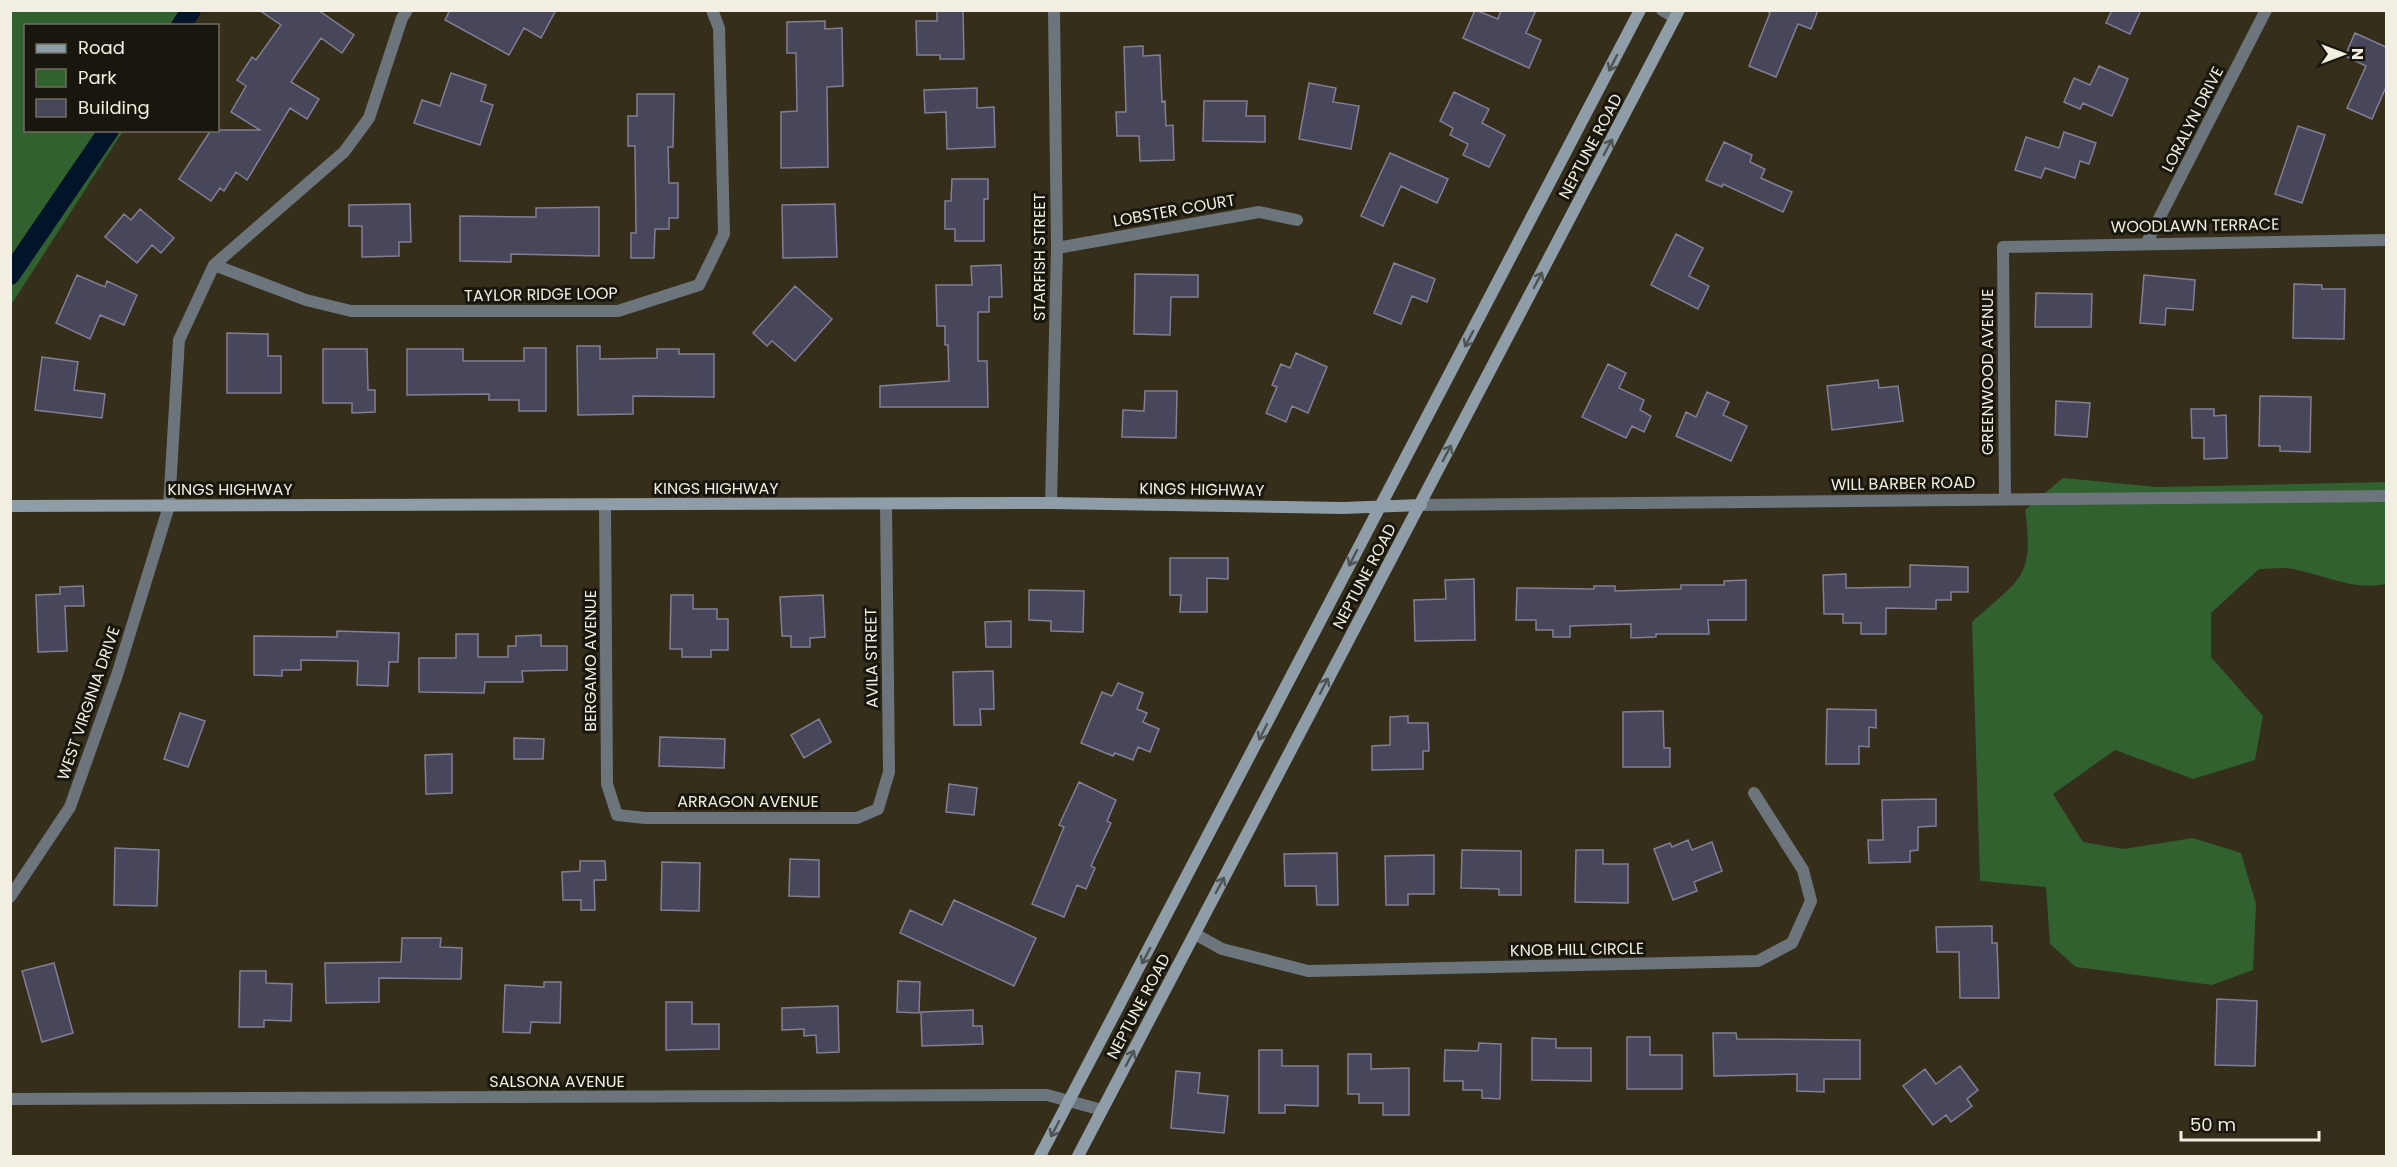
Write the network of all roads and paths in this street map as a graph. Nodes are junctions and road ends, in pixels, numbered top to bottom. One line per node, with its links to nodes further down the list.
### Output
1 (406, 10): 13 (street)
2 (712, 10): 13 (street, TAYLOR RIDGE LOOP)
3 (1054, 10): 12 (street, STARFISH STREET)
4 (1640, 10): 22 (main road, NEPTUNE ROAD, one-way to 22)
5 (1662, 10): 7 (street)
6 (2266, 10): 10 (street, LORALYN DRIVE)
7 (1677, 14): 19 (main road, NEPTUNE ROAD, one-way to 7)
8 (1297, 220): 12 (street, LOBSTER COURT)
9 (2386, 240): 10 (street, WOODLAWN TERRACE)
10 (2147, 242): 11 (street, WOODLAWN TERRACE)
11 (2003, 247): 15 (street, GREENWOOD AVENUE)
12 (1057, 248): 16 (street, STARFISH STREET)
13 (214, 265): 21 (street)
14 (2386, 496): 15 (street, WILL BARBER ROAD)
15 (2005, 498): 19 (street, WILL BARBER ROAD)
16 (1051, 503): 17 (main road, KINGS HIGHWAY); 22 (main road, KINGS HIGHWAY)
17 (886, 504): 18 (main road, KINGS HIGHWAY); 24 (street, AVILA STREET)
18 (605, 505): 21 (main road, KINGS HIGHWAY); 25 (street, BERGAMO AVENUE)
19 (1421, 505): 22 (main road, KINGS HIGHWAY); 27 (main road, NEPTUNE ROAD, one-way to 19)
20 (10, 506): 21 (main road, KINGS HIGHWAY)
21 (169, 506): 26 (street, WEST VIRGINIA DRIVE)
22 (1379, 507): 29 (main road, NEPTUNE ROAD, one-way to 29)
23 (1754, 793): 27 (street, KNOB HILL CIRCLE)
24 (878, 809): 25 (street, ARRAGON AVENUE)
25 (617, 815)
26 (10, 897)
27 (1195, 934): 30 (main road, NEPTUNE ROAD, one-way to 27)
28 (10, 1100): 29 (street, SALSONA AVENUE)
29 (1070, 1101): 30 (street, SALSONA AVENUE); 31 (main road, NEPTUNE ROAD, one-way to 31)
30 (1102, 1110): 32 (main road, NEPTUNE ROAD)
31 (1040, 1156)
32 (1078, 1156)

